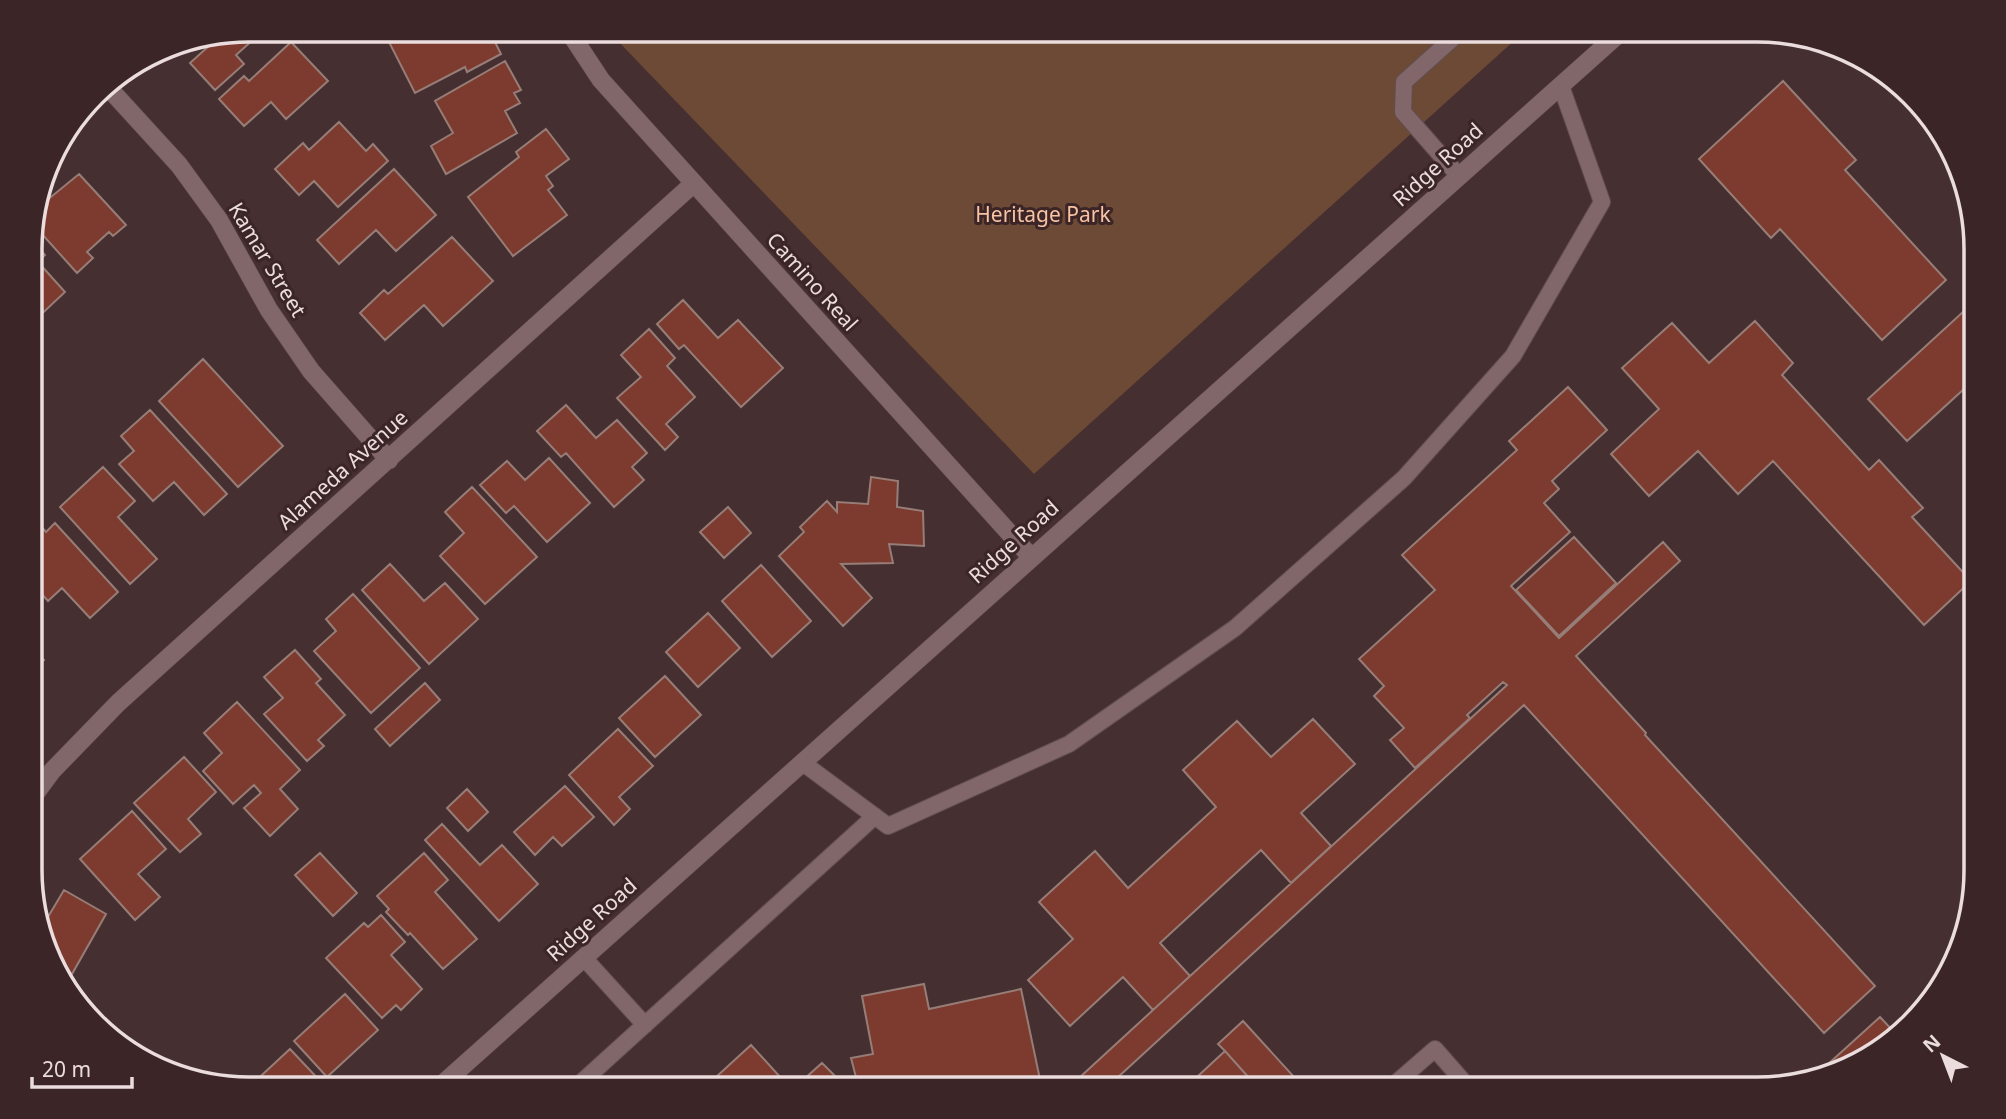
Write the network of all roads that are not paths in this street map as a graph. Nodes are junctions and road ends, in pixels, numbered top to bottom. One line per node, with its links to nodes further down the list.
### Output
1 (576, 42): 7 (street, Camino Real)
2 (1449, 42): 6 (lane)
3 (1610, 42): 4 (street, Ridge Road)
4 (1561, 86): 6 (street, Ridge Road); 12 (lane)
5 (113, 93): 8 (street, Kamar Street)
6 (1459, 176): 9 (street, Ridge Road)
7 (693, 184): 8 (street, Alameda Avenue); 9 (street, Camino Real)
8 (388, 460): 11 (street, Alameda Avenue)
9 (1031, 558): 10 (street, Ridge Road)
10 (803, 763): 12 (lane); 13 (street, Ridge Road)
11 (42, 784)
12 (875, 816): 14 (lane)
13 (584, 958): 14 (lane); 15 (street, Ridge Road)
14 (645, 1025): 16 (lane)
15 (450, 1077)
16 (587, 1077)
17 (1403, 1077): 18 (lane)
18 (1460, 1077)

